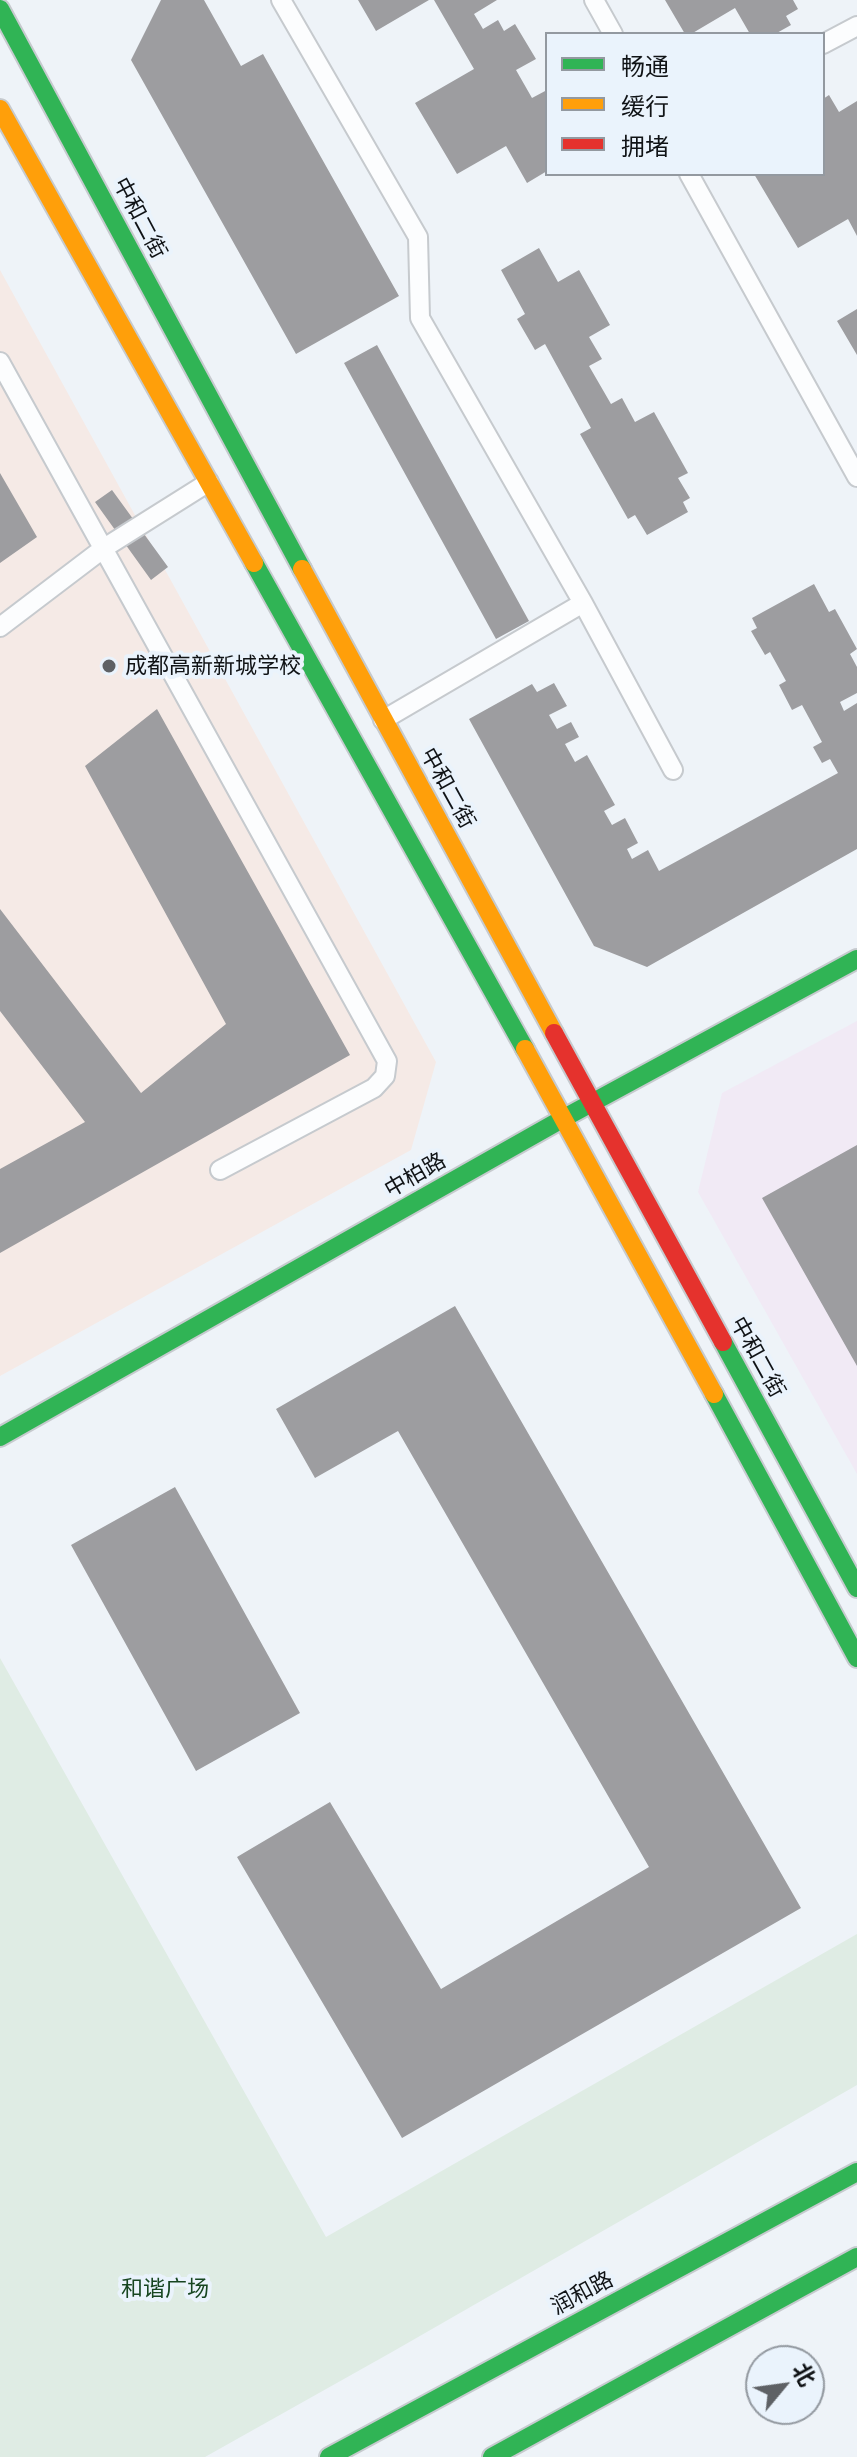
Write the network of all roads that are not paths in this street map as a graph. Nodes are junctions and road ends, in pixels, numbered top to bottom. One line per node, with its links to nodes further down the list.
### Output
1 (281, 0): 13 (lane)
2 (594, 0): 5 (lane)
3 (0, 9): 15 (street, 中和二街)
4 (857, 26): 6 (lane)
5 (612, 32)
6 (825, 43)
7 (0, 109): 11 (street)
8 (690, 176): 10 (lane)
9 (0, 362): 12 (lane)
10 (857, 477)
11 (209, 482): 12 (lane); 19 (street)
12 (104, 548): 14 (lane); 20 (lane)
13 (583, 603): 15 (lane); 16 (lane)
14 (0, 627)
15 (383, 720): 18 (street, 中和二街)
16 (673, 770)
17 (857, 959): 18 (street, 中柏路)
18 (592, 1102): 19 (street, 中柏路); 22 (street, 中和二街)
19 (564, 1118): 21 (street, 中柏路); 23 (street)
20 (220, 1170)
21 (0, 1437)
22 (857, 1588)
23 (857, 1658)
24 (857, 2172): 26 (street, 润和路)
25 (857, 2257): 27 (street)
26 (329, 2457)
27 (492, 2457)

